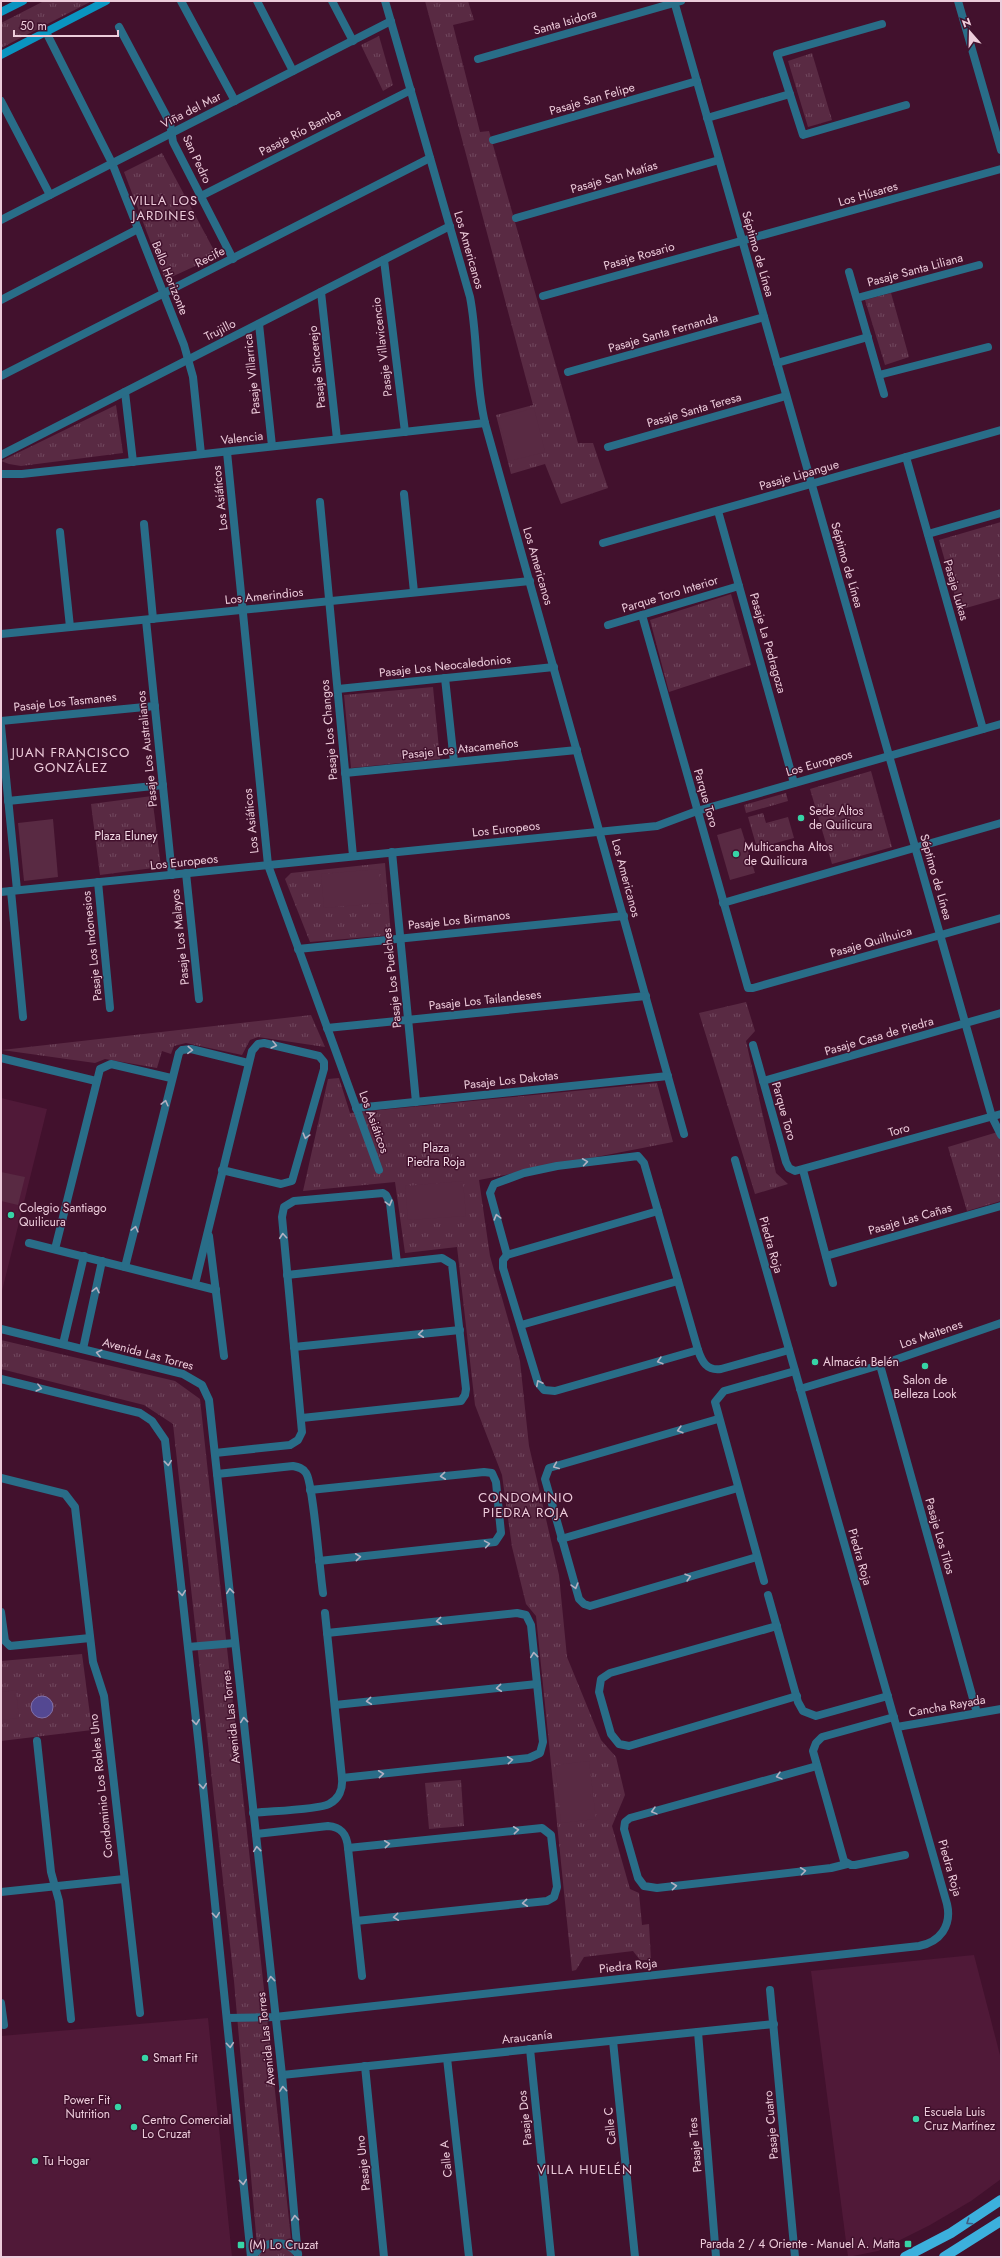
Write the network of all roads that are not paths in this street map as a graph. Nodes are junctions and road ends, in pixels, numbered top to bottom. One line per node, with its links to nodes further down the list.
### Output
1 (23, 1): 10 (main road)
2 (106, 1): 9 (main road)
3 (181, 1): 23 (street)
4 (257, 1): 18 (street)
5 (332, 1): 15 (street)
6 (385, 1): 11 (street, Los Americanos)
7 (958, 1): 28 (street)
8 (677, 2): 17 (street, Santa Isidora); 19 (street, Séptimo de Línea)
9 (92, 4): 14 (main road)
10 (1, 12)
11 (391, 21): 15 (street, Viña del Mar); 20 (street, Los Americanos)
12 (882, 24): 21 (street)
13 (119, 27): 26 (street, San Pedro)
14 (46, 32): 16 (main road); 31 (street, Bello Horizonte)
15 (353, 41): 18 (street, Viña del Mar)
16 (1, 56)
17 (478, 59)
18 (293, 71): 23 (street, Viña del Mar)
19 (697, 81): 25 (street, Séptimo de Línea); 27 (street, Pasaje San Felipe)
20 (411, 90): 29 (street, Los Americanos); 34 (street, Pasaje Río Bamba)
21 (790, 94): 24 (street); 25 (street)
22 (1, 101): 33 (street)
23 (235, 101): 26 (street, Viña del Mar)
24 (906, 105)
25 (707, 118): 30 (street, Séptimo de Línea)
26 (172, 133): 31 (street, Viña del Mar); 34 (street, San Pedro)
27 (493, 140)
28 (1001, 150)
29 (430, 158): 37 (street, Los Americanos); 40 (street, Recife)
30 (719, 160): 35 (street, Pasaje San Matías); 39 (street, Séptimo de Línea)
31 (112, 163): 33 (street, Viña del Mar); 38 (street, Bello Horizonte)
32 (1001, 169): 39 (street, Los Húsares)
33 (50, 195): 36 (street, Viña del Mar)
34 (201, 196): 40 (street, San Pedro)
35 (516, 218)
36 (1, 220)
37 (450, 226): 41 (street, Trujillo); 61 (street, Los Americanos)
38 (138, 229): 45 (street, Bello Horizonte); 48 (street)
39 (742, 242): 46 (street, Pasaje Rosario); 49 (street, Séptimo de Línea)
40 (232, 259): 45 (street, Recife)
41 (384, 260): 44 (street, Trujillo); 63 (street, Pasaje Villavicencio)
42 (980, 265): 47 (street, Pasaje Santa Liliana)
43 (849, 272): 47 (street, Pasaje Santa Liliana)
44 (321, 292): 50 (street, Trujillo); 64 (street, Pasaje Sincerejo)
45 (163, 294): 53 (street, Bello Horizonte); 57 (street, Recife)
46 (544, 296)
47 (857, 298): 51 (street, Pasaje Santa Liliana)
48 (1, 300)
49 (764, 317): 54 (street, Séptimo de Línea); 55 (street, Pasaje Santa Fernanda)
50 (259, 324): 53 (street, Trujillo); 65 (street, Pasaje Villarrica)
51 (868, 337): 54 (street); 56 (street, Pasaje Santa Liliana)
52 (988, 347): 56 (street)
53 (189, 359): 58 (street, Trujillo); 68 (street, Bello Horizonte)
54 (777, 363): 60 (street, Séptimo de Línea)
55 (568, 372)
56 (879, 375): 59 (street, Pasaje Santa Liliana)
57 (1, 376)
58 (125, 392): 69 (street, Trujillo); 71 (street)
59 (884, 394)
60 (786, 396): 66 (street, Pasaje Santa Teresa); 73 (street, Séptimo de Línea)
61 (485, 423): 63 (street, Valencia); 82 (street, Los Americanos)
62 (1001, 430): 70 (street, Pasaje Lipangue)
63 (405, 432): 64 (street, Valencia)
64 (337, 439): 65 (street, Valencia)
65 (272, 446): 67 (street, Valencia)
66 (608, 447)
67 (227, 452): 68 (street, Valencia); 86 (street, Los Asiáticos)
68 (201, 454): 71 (street, Valencia)
69 (1, 455)
70 (906, 457): 73 (street, Pasaje Lipangue); 80 (street, Pasaje Lukas)
71 (133, 462): 72 (street, Valencia)
72 (1, 474)
73 (811, 484): 76 (street, Pasaje Lipangue); 101 (street, Séptimo de Línea)
74 (404, 494): 84 (street)
75 (320, 502): 85 (street, Pasaje Los Changos)
76 (718, 510): 81 (street, Pasaje Lipangue); 83 (street, Pasaje La Pedragoza)
77 (1001, 513): 80 (street)
78 (144, 524): 88 (street, Pasaje Los Australianos)
79 (60, 532): 90 (street)
80 (928, 534): 99 (street, Pasaje Lukas)
81 (603, 543)
82 (530, 581): 84 (street, Los Amerindios); 92 (street, Los Americanos)
83 (739, 586): 87 (street, Parque Toro Interior); 104 (street, Pasaje La Pedragoza)
84 (414, 592): 85 (street, Los Amerindios)
85 (330, 601): 86 (street, Los Amerindios); 94 (street, Pasaje Los Changos)
86 (242, 610): 88 (street, Los Amerindios); 113 (street, Los Asiáticos)
87 (642, 615): 89 (street, Parque Toro Interior); 107 (street, Parque Toro)
88 (150, 619): 90 (street, Los Amerindios); 95 (street, Pasaje Los Australianos)
89 (608, 625)
90 (70, 628): 91 (street, Los Amerindios)
91 (1, 634)
92 (554, 667): 93 (street, Pasaje Los Neocaledonios); 100 (street, Los Americanos)
93 (445, 678): 94 (street, Pasaje Los Neocaledonios); 102 (street)
94 (338, 689): 103 (street, Pasaje Los Changos)
95 (155, 706): 96 (street, Pasaje Los Tasmanes); 105 (street, Pasaje Los Australianos)
96 (1, 721)
97 (1001, 724): 99 (street, Los Europeos)
98 (1, 726): 106 (street)
99 (983, 729): 101 (street, Los Europeos)
100 (577, 750): 102 (street, Pasaje Los Atacameños); 109 (street, Los Americanos)
101 (889, 755): 104 (street, Los Europeos); 110 (street, Séptimo de Línea)
102 (454, 762): 103 (street, Pasaje Los Atacameños)
103 (345, 773): 112 (street, Pasaje Los Changos)
104 (794, 783): 107 (street, Los Europeos)
105 (163, 785): 106 (street); 115 (street, Pasaje Los Australianos)
106 (8, 801): 117 (street)
107 (697, 810): 109 (street, Los Europeos); 119 (street, Parque Toro)
108 (1001, 823): 110 (street)
109 (600, 831): 111 (street, Los Europeos); 120 (street, Los Americanos)
110 (915, 848): 119 (street); 122 (street, Séptimo de Línea)
111 (392, 852): 112 (street, Los Europeos); 123 (street, Pasaje Los Puelches)
112 (353, 856): 113 (street, Los Europeos)
113 (268, 865): 114 (street, Los Europeos); 124 (street, Los Asiáticos)
114 (186, 873): 115 (street, Los Europeos); 127 (street, Pasaje Los Malayos)
115 (172, 875): 116 (street, Los Europeos)
116 (98, 882): 117 (street, Los Europeos); 128 (street, Pasaje Los Indonesios)
117 (14, 891): 118 (street, Los Europeos); 130 (street)
118 (1, 892)
119 (723, 903): 125 (street, Parque Toro)
120 (624, 916): 123 (street, Pasaje Los Birmanos); 126 (street, Los Americanos)
121 (1001, 918): 122 (street, Pasaje Quilhuica)
122 (940, 935): 125 (street, Pasaje Quilhuica); 132 (street, Séptimo de Línea)
123 (400, 939): 124 (street, Pasaje Los Birmanos); 131 (street, Pasaje Los Puelches)
124 (298, 949): 133 (street, Los Asiáticos)
125 (748, 988)
126 (646, 996): 131 (street, Pasaje Los Tailandeses); 137 (street, Los Americanos)
127 (199, 999)
128 (110, 1008)
129 (1001, 1014): 132 (street, Pasaje Casa de Piedra)
130 (23, 1017)
131 (408, 1020): 133 (street, Pasaje Los Tailandeses); 141 (street, Pasaje Los Puelches)
132 (965, 1024): 140 (street, Pasaje Casa de Piedra); 144 (street, Séptimo de Línea)
133 (327, 1028): 142 (street, Los Asiáticos)
134 (753, 1045): 140 (street, Parque Toro)
135 (1, 1058): 139 (street)
136 (248, 1063): 138 (street, one-way to 136); 148 (street); 148 (street, one-way to 148)
137 (668, 1076): 141 (street, Pasaje Los Dakotas); 145 (street, Los Americanos)
138 (171, 1078): 139 (street); 161 (street, one-way to 138)
139 (96, 1081): 155 (street)
140 (763, 1081): 150 (street, Parque Toro)
141 (416, 1102): 142 (street, Pasaje Los Dakotas)
142 (356, 1108): 149 (street, Los Asiáticos)
143 (1001, 1114): 144 (street, Toro)
144 (992, 1117): 146 (street, Séptimo de Línea); 150 (street, Toro)
145 (684, 1134)
146 (1001, 1135)
147 (735, 1160): 175 (street, Piedra Roja)
148 (222, 1170): 153 (street)
149 (379, 1170)
150 (802, 1170): 158 (street)
151 (1001, 1206): 158 (street, Pasaje Las Cañas)
152 (658, 1211): 156 (street); 156 (street, one-way to 152); 163 (street)
153 (208, 1230): 165 (street); 166 (street)
154 (29, 1243): 155 (street)
155 (55, 1249): 157 (street)
156 (507, 1255): 168 (street)
157 (84, 1256): 159 (street); 171 (street)
158 (826, 1256): 164 (street)
159 (102, 1261): 161 (street); 173 (street, one-way to 159)
160 (397, 1263): 162 (street); 162 (street, one-way to 160); 170 (street)
161 (125, 1267): 165 (street)
162 (287, 1275): 172 (street)
163 (678, 1281): 168 (street); 174 (street)
164 (833, 1283)
165 (195, 1284): 166 (street)
166 (216, 1290): 176 (street)
167 (1001, 1323): 177 (street, Los Maitenes)
168 (521, 1325): 174 (street, one-way to 168)
169 (1, 1329): 171 (street, Avenida Las Torres)
170 (460, 1330): 172 (street, one-way to 172); 181 (street)
171 (63, 1344): 173 (street, Avenida Las Torres)
172 (294, 1346): 181 (street)
173 (82, 1349): 183 (street, Avenida Las Torres, one-way to 173)
174 (698, 1350): 175 (street)
175 (789, 1350): 178 (street, Piedra Roja)
176 (224, 1356)
177 (880, 1365): 180 (street, Los Maitenes); 206 (street, Pasaje Los Tilos)
178 (795, 1371): 180 (street, Piedra Roja); 182 (street)
179 (1, 1379): 200 (street, one-way to 200)
180 (800, 1389): 203 (street, Piedra Roja)
181 (302, 1418): 183 (street)
182 (718, 1419): 186 (street); 188 (street, one-way to 188)
183 (215, 1453): 184 (street, Avenida Las Torres)
184 (217, 1474): 187 (street); 199 (street, Avenida Las Torres, one-way to 184)
185 (1, 1478): 198 (street, Condominio Los Robles Uno)
186 (738, 1488): 188 (street); 189 (street)
187 (310, 1490): 190 (street); 190 (street, one-way to 187)
188 (561, 1539): 189 (street, one-way to 189)
189 (757, 1558): 191 (street)
190 (319, 1561): 192 (street)
191 (764, 1581)
192 (323, 1593)
193 (768, 1594): 196 (street)
194 (1, 1612): 198 (street)
195 (325, 1613): 197 (street)
196 (777, 1626): 202 (street); 202 (street)
197 (327, 1633): 201 (street, one-way to 197); 204 (street)
198 (90, 1638): 217 (street, Condominio Los Robles Uno)
199 (235, 1643): 200 (street); 212 (street, Avenida Las Torres, one-way to 199)
200 (188, 1647): 226 (street, one-way to 226)
201 (537, 1684): 204 (street, one-way to 204); 211 (street, one-way to 201)
202 (797, 1696): 203 (street)
203 (888, 1696): 207 (street, Piedra Roja)
204 (334, 1705): 211 (street)
205 (1001, 1709): 206 (street, Cancha Rayada)
206 (977, 1713): 208 (street, Cancha Rayada)
207 (894, 1717): 208 (street, Piedra Roja); 210 (street)
208 (897, 1727): 225 (street, Piedra Roja)
209 (37, 1741): 218 (street)
210 (817, 1766): 216 (street); 216 (street, one-way to 216)
211 (342, 1778): 212 (street)
212 (253, 1813): 213 (street, Avenida Las Torres)
213 (256, 1834): 214 (street); 225 (street, Avenida Las Torres, one-way to 213)
214 (348, 1848): 220 (street); 220 (street, one-way to 220)
215 (905, 1855): 216 (street)
216 (847, 1864)
217 (124, 1879): 218 (street); 224 (street, Condominio Los Robles Uno)
218 (55, 1887): 219 (street); 227 (street)
219 (1, 1892)
220 (356, 1921): 221 (street)
221 (362, 1976)
222 (770, 1990): 228 (street, Pasaje Cuatro)
223 (1, 2002): 229 (street)
224 (140, 2013)
225 (275, 2017): 226 (street, Piedra Roja); 235 (street, Avenida Las Torres)
226 (227, 2018): 239 (street, one-way to 239)
227 (71, 2019)
228 (774, 2024): 230 (street, Araucanía); 245 (street, Pasaje Cuatro)
229 (4, 2025)
230 (698, 2032): 231 (street, Araucanía); 244 (street, Pasaje Tres)
231 (613, 2041): 232 (street, Araucanía); 243 (street, Calle C)
232 (530, 2049): 233 (street, Araucanía); 242 (street, Pasaje Dos)
233 (447, 2058): 234 (street, Araucanía); 241 (street, Calle A)
234 (365, 2066): 235 (street, Araucanía); 240 (street, Pasaje Uno)
235 (282, 2074): 238 (street, Avenida Las Torres, one-way to 235)
236 (1001, 2200): 246 (main road, one-way to 246)
237 (1001, 2220): 247 (main road)
238 (298, 2256): 239 (street)
239 (252, 2257)
240 (384, 2257)
241 (469, 2257)
242 (551, 2257)
243 (635, 2257)
244 (716, 2257)
245 (795, 2257)
246 (905, 2257)
247 (944, 2257)

